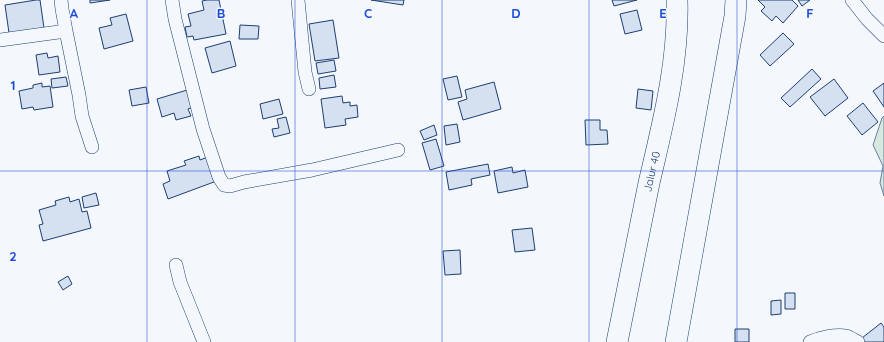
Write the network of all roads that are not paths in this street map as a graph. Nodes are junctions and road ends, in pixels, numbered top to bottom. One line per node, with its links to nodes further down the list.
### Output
1 (61, 0): 7 (street)
2 (172, 0): 12 (street)
3 (298, 0): 10 (street)
4 (677, 0): 15 (highway, Jalur 40)
5 (736, 0): 16 (highway)
6 (852, 0): 8 (street)
7 (66, 31): 9 (street); 11 (street)
8 (884, 36)
9 (0, 40)
10 (309, 89)
11 (92, 147)
12 (398, 150)
13 (176, 265): 14 (street)
14 (204, 342)
15 (617, 342)
16 (676, 342)
17 (810, 342): 18 (street)
18 (858, 342)

